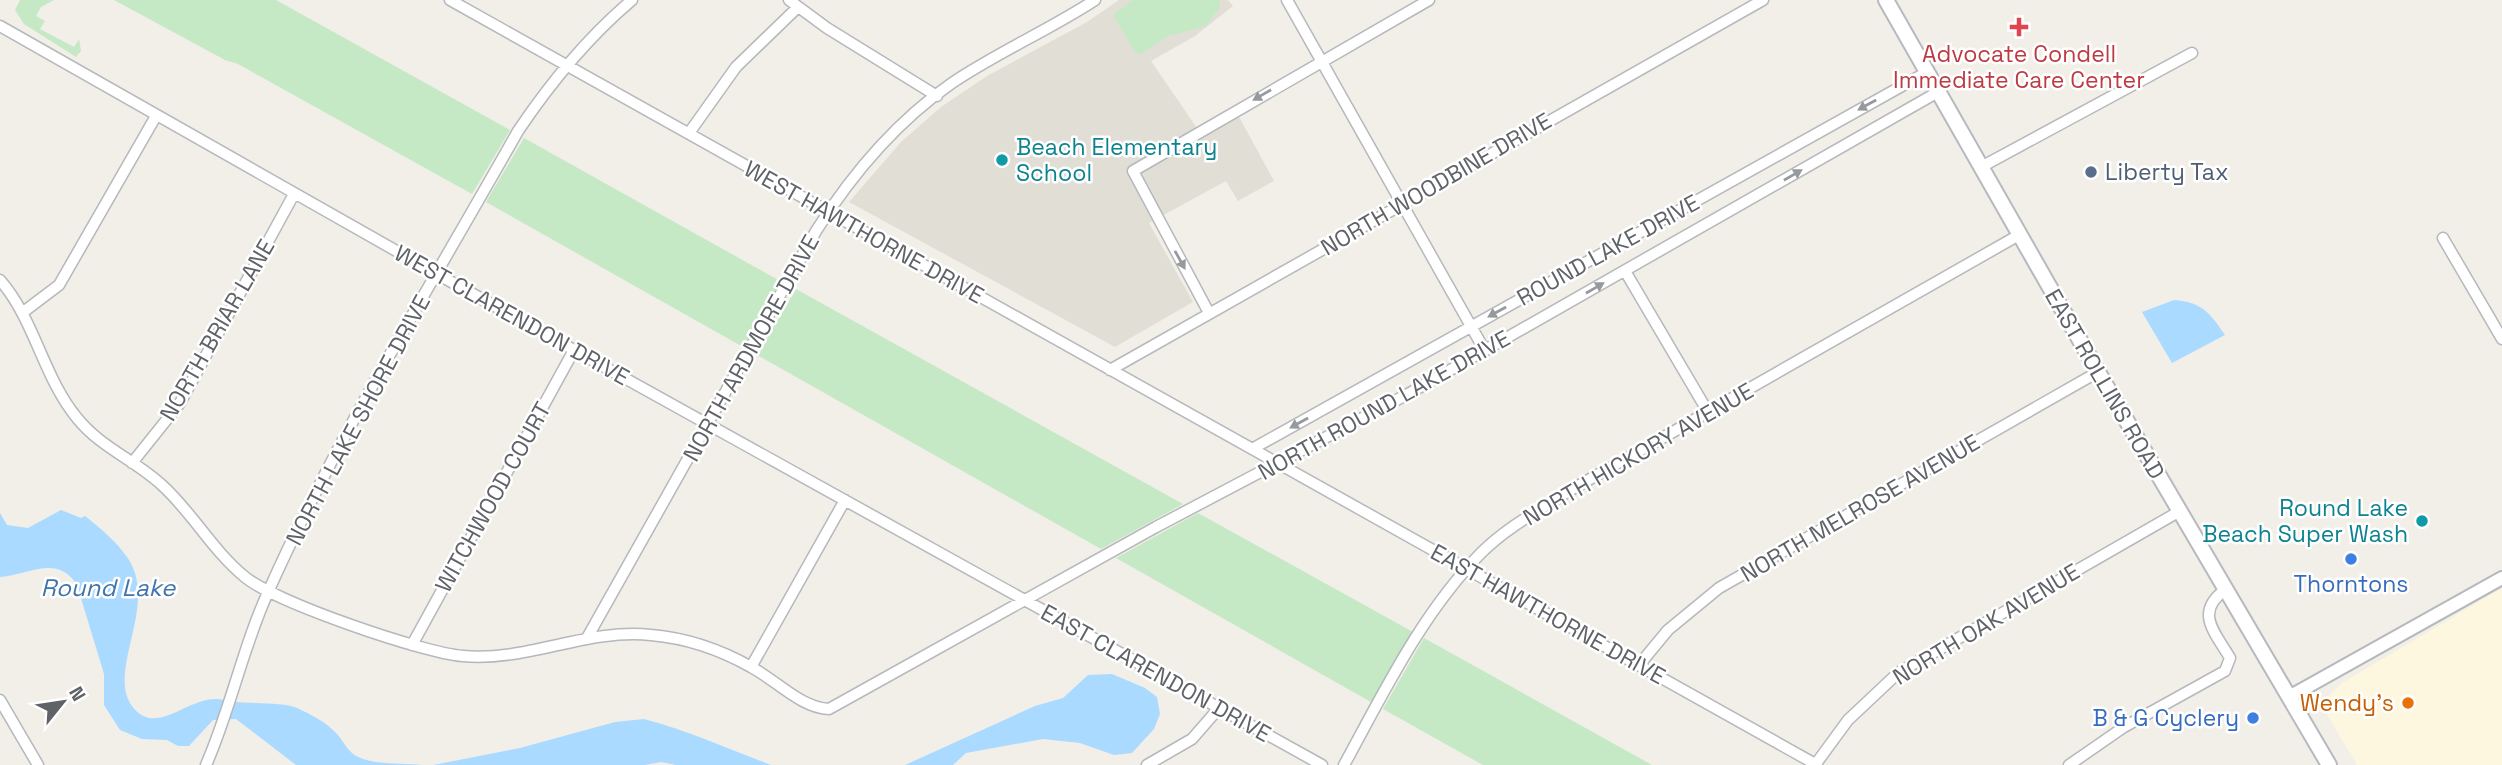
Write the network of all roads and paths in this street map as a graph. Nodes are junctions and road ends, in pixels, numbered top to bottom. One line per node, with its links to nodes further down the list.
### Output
1 (450, 0): 13 (street, WEST HAWTHORNE DRIVE)
2 (632, 0): 13 (street, NORTH LAKE SHORE DRIVE)
3 (789, 0): 9 (street)
4 (1095, 0): 16 (street, NORTH ARDMORE DRIVE)
5 (1287, 0): 12 (street)
6 (1429, 0): 12 (street)
7 (1763, 0): 21 (street, NORTH WOODBINE DRIVE)
8 (1886, 0): 14 (main road, EAST ROLLINS ROAD)
9 (798, 7): 16 (street); 18 (street)
10 (0, 26): 17 (street, WEST CLARENDON DRIVE)
11 (2192, 54): 19 (street)
12 (1322, 61): 21 (street); 29 (street, one-way to 29)
13 (566, 65): 18 (street, WEST HAWTHORNE DRIVE); 26 (street, NORTH LAKE SHORE DRIVE)
14 (1927, 72): 15 (main road, EAST ROLLINS ROAD); 30 (street, ROUND LAKE DRIVE, one-way to 30)
15 (1938, 92): 19 (main road, EAST ROLLINS ROAD); 25 (street, NORTH ROUND LAKE DRIVE, one-way to 15)
16 (937, 96): 22 (street, NORTH ARDMORE DRIVE)
17 (156, 116): 20 (street, WEST CLARENDON DRIVE); 28 (street)
18 (689, 133): 22 (street, WEST HAWTHORNE DRIVE)
19 (1981, 167): 23 (main road, EAST ROLLINS ROAD)
20 (294, 194): 26 (street, WEST CLARENDON DRIVE); 39 (street, NORTH BRIAR LANE)
21 (1403, 205): 29 (street, NORTH WOODBINE DRIVE); 30 (street)
22 (828, 212): 34 (street, WEST HAWTHORNE DRIVE); 37 (street, NORTH ARDMORE DRIVE)
23 (2019, 235): 35 (main road, EAST ROLLINS ROAD); 36 (street, NORTH HICKORY AVENUE)
24 (2443, 238): 31 (street)
25 (1625, 271): 33 (street, NORTH ROUND LAKE DRIVE, one-way to 25); 36 (street)
26 (437, 274): 32 (street, WEST CLARENDON DRIVE); 46 (street, NORTH LAKE SHORE DRIVE)
27 (0, 280): 28 (street)
28 (22, 313): 39 (street)
29 (1209, 313): 34 (street, NORTH WOODBINE DRIVE)
30 (1471, 326): 33 (street); 38 (street, ROUND LAKE DRIVE, one-way to 38)
31 (2502, 339)
32 (574, 350): 37 (street, WEST CLARENDON DRIVE); 49 (street, WITCHWOOD COURT)
33 (1485, 351): 40 (street, NORTH ROUND LAKE DRIVE)
34 (1111, 370): 38 (street, WEST HAWTHORNE DRIVE)
35 (2098, 372): 42 (main road, EAST ROLLINS ROAD); 50 (street, NORTH MELROSE AVENUE)
36 (1708, 412): 43 (street, NORTH HICKORY AVENUE)
37 (709, 425): 41 (street, WEST CLARENDON DRIVE); 48 (street, NORTH ARDMORE DRIVE)
38 (1252, 449): 40 (street, WEST HAWTHORNE DRIVE)
39 (132, 463): 46 (street)
40 (1279, 464): 43 (street, EAST HAWTHORNE DRIVE); 47 (street, NORTH ROUND LAKE DRIVE)
41 (845, 500): 47 (street, WEST CLARENDON DRIVE); 51 (street)
42 (2180, 511): 45 (main road, EAST ROLLINS ROAD); 60 (street, NORTH OAK AVENUE)
43 (1467, 569): 50 (street, EAST HAWTHORNE DRIVE); 59 (street, NORTH HICKORY AVENUE)
44 (2502, 578): 52 (street)
45 (2226, 589): 52 (main road, EAST ROLLINS ROAD); 61 (street)
46 (268, 590): 49 (street); 56 (street, NORTH LAKE SHORE DRIVE)
47 (1026, 601): 51 (street, NORTH ROUND LAKE DRIVE); 54 (street, EAST CLARENDON DRIVE)
48 (587, 638): 49 (street); 51 (street)
49 (412, 645)
50 (1639, 665): 60 (street, EAST HAWTHORNE DRIVE)
51 (751, 667)
52 (2289, 697): 62 (main road, EAST ROLLINS ROAD)
53 (0, 700): 55 (street)
54 (1219, 708): 57 (street); 58 (street, EAST CLARENDON DRIVE)
55 (38, 765)
56 (206, 765)
57 (1147, 765)
58 (1322, 765)
59 (1344, 765)
60 (1816, 765)
61 (2070, 765)
62 (2329, 765)

